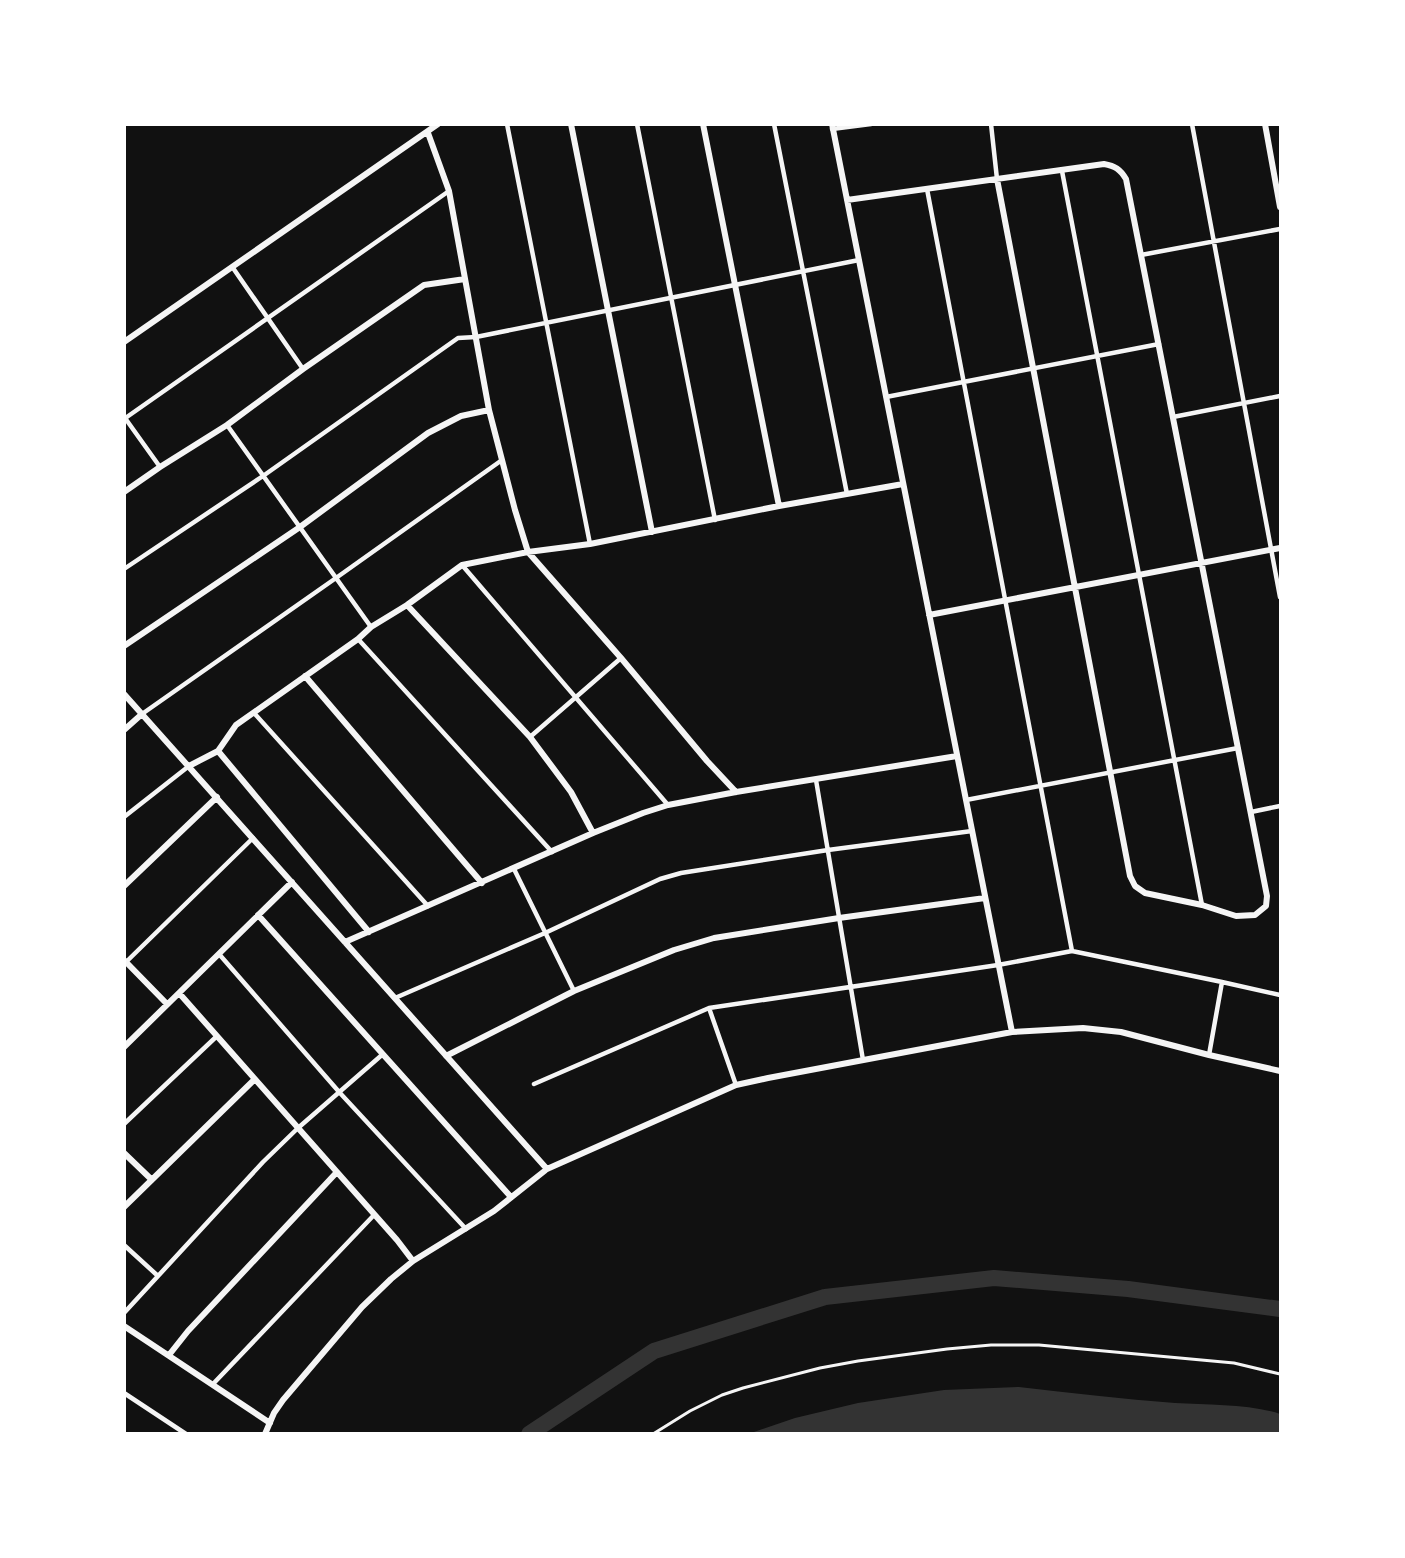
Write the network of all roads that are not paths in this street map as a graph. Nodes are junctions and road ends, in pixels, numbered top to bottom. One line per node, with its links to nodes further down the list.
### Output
1 (438, 124): 12 (street)
2 (507, 124): 30 (lane)
3 (571, 124): 28 (street)
4 (637, 124): 27 (lane)
5 (703, 124): 26 (street)
6 (774, 124): 24 (lane)
7 (871, 124): 11 (lane)
8 (991, 124): 14 (lane)
9 (1192, 124): 20 (lane)
10 (1265, 124): 18 (street)
11 (832, 127): 17 (street)
12 (428, 132): 16 (street); 23 (street)
13 (1062, 171): 14 (street); 21 (street); 34 (lane)
14 (997, 179): 15 (street); 35 (street)
15 (927, 189): 17 (street); 37 (lane)
16 (449, 191): 25 (street); 29 (lane)
17 (847, 200): 22 (street)
18 (1281, 207)
19 (1281, 229): 20 (lane)
20 (1214, 241): 21 (lane); 40 (lane)
21 (1141, 255): 33 (street)
22 (859, 260): 24 (lane); 39 (street)
23 (233, 268): 29 (lane); 32 (street)
24 (803, 271): 26 (lane); 50 (lane)
25 (465, 279): 31 (street); 36 (street)
26 (735, 285): 27 (lane); 51 (street)
27 (671, 298): 28 (lane); 52 (lane)
28 (608, 310): 30 (lane); 54 (street)
29 (267, 318): 36 (lane); 43 (lane)
30 (546, 323): 31 (lane); 55 (lane)
31 (476, 337): 41 (street); 47 (lane)
32 (124, 342)
33 (1159, 344): 34 (lane); 42 (street)
34 (1097, 356): 35 (lane); 62 (lane)
35 (1033, 368): 37 (lane); 64 (street)
36 (303, 369): 44 (street)
37 (963, 382): 39 (lane); 66 (lane)
38 (1281, 396): 40 (lane)
39 (886, 397): 48 (street)
40 (1244, 403): 42 (lane); 57 (lane)
41 (489, 410): 45 (street); 53 (street)
42 (1173, 417): 59 (street)
43 (125, 418): 46 (lane)
44 (227, 425): 46 (street); 47 (lane)
45 (502, 460): 58 (street); 63 (lane)
46 (159, 467): 49 (street)
47 (263, 476): 53 (lane); 61 (lane)
48 (903, 484): 50 (street); 68 (street)
49 (124, 492)
50 (847, 494): 51 (street)
51 (779, 506): 52 (street)
52 (715, 520): 54 (street)
53 (300, 527): 63 (lane); 71 (street)
54 (652, 532): 55 (street)
55 (590, 544): 58 (street)
56 (1281, 548): 57 (street)
57 (1272, 550): 59 (street); 65 (lane)
58 (528, 552): 60 (street); 72 (street)
59 (1202, 563): 62 (street); 80 (street)
60 (462, 565): 67 (street); 75 (lane)
61 (124, 569)
62 (1139, 575): 64 (street); 83 (lane)
63 (336, 578): 69 (lane); 77 (lane)
64 (1075, 588): 66 (street); 85 (street)
65 (1281, 597)
66 (1005, 600): 68 (street); 87 (lane)
67 (407, 604): 69 (street); 79 (street)
68 (929, 615): 82 (street)
69 (371, 627): 70 (street)
70 (358, 639): 73 (street); 99 (lane)
71 (124, 646)
72 (621, 658): 75 (lane); 88 (street)
73 (305, 676): 76 (street); 102 (street)
74 (124, 694): 77 (street)
75 (576, 697): 79 (lane); 91 (lane)
76 (254, 712): 81 (street); 106 (lane)
77 (142, 714): 78 (street); 84 (street)
78 (124, 730)
79 (530, 736): 96 (street)
80 (1238, 748): 83 (lane); 93 (street)
81 (218, 751): 84 (street); 109 (street)
82 (957, 756): 86 (street); 90 (street)
83 (1175, 760): 85 (lane); 105 (lane)
84 (189, 766): 89 (street); 94 (lane)
85 (1110, 773): 87 (lane); 105 (street)
86 (816, 780): 88 (street); 98 (lane)
87 (1041, 786): 90 (lane); 112 (lane)
88 (736, 792): 91 (street)
89 (217, 797): 97 (street); 103 (street)
90 (966, 800): 95 (street)
91 (668, 805): 96 (street)
92 (1281, 806): 93 (lane)
93 (1251, 812): 105 (street)
94 (124, 817)
95 (972, 831): 98 (lane); 104 (street)
96 (593, 833): 99 (street)
97 (253, 838): 101 (street); 114 (lane)
98 (828, 850): 108 (lane); 110 (lane)
99 (552, 852): 100 (street)
100 (514, 868): 102 (street); 110 (lane)
101 (292, 882): 107 (street); 111 (street)
102 (482, 883): 106 (street)
103 (124, 886)
104 (985, 898): 108 (street); 115 (street)
105 (1202, 905)
106 (429, 906): 109 (street)
107 (258, 915): 113 (street); 127 (street)
108 (839, 918): 117 (lane); 118 (street)
109 (369, 932): 111 (street)
110 (546, 933): 118 (lane); 121 (lane)
111 (345, 942): 121 (street)
112 (1072, 951): 115 (lane); 116 (lane)
113 (219, 954): 119 (street); 135 (lane)
114 (125, 962): 122 (street)
115 (998, 965): 117 (lane); 124 (street)
116 (1222, 982): 120 (lane); 128 (lane)
117 (850, 987): 123 (lane); 130 (lane)
118 (574, 991): 129 (street)
119 (179, 993): 122 (street); 125 (street)
120 (1281, 995)
121 (395, 998): 129 (street)
122 (167, 1004): 126 (street)
123 (709, 1008): 133 (lane); 134 (lane)
124 (1012, 1032): 128 (street); 130 (street)
125 (217, 1036): 132 (street); 136 (lane)
126 (124, 1047)
127 (383, 1054): 135 (lane); 142 (street)
128 (1209, 1055): 131 (street)
129 (446, 1056): 139 (street)
130 (863, 1060): 134 (street)
131 (1281, 1071)
132 (255, 1079): 137 (street); 141 (street)
133 (534, 1084)
134 (736, 1085): 139 (street)
135 (340, 1093): 137 (lane); 145 (lane)
136 (124, 1124)
137 (298, 1128): 140 (street); 148 (lane)
138 (124, 1153): 141 (street)
139 (547, 1169): 142 (street)
140 (337, 1173): 144 (street); 151 (street)
141 (152, 1180): 143 (street)
142 (511, 1197): 145 (street)
143 (124, 1207)
144 (375, 1215): 147 (street); 152 (lane)
145 (466, 1229): 147 (street)
146 (124, 1245): 148 (lane)
147 (413, 1261): 154 (street)
148 (158, 1276): 149 (lane)
149 (124, 1313)
150 (124, 1326): 151 (street)
151 (169, 1355): 152 (street)
152 (213, 1384): 154 (street)
153 (124, 1393): 155 (lane)
154 (270, 1423): 156 (street)
155 (186, 1434)
156 (265, 1434)

